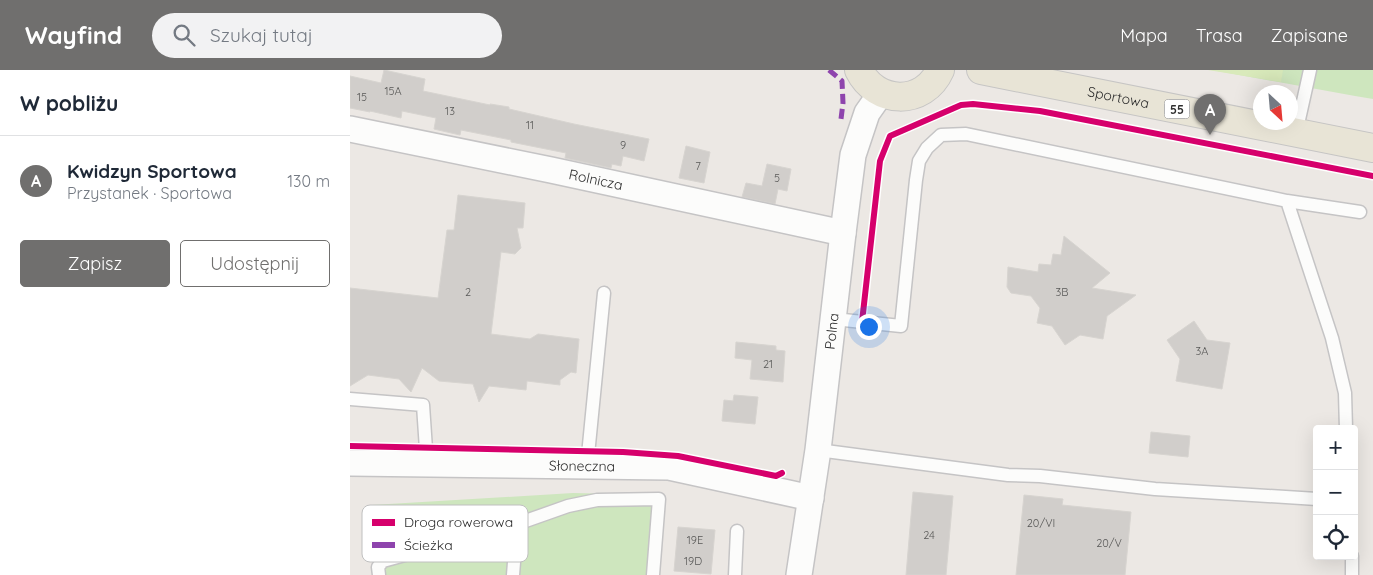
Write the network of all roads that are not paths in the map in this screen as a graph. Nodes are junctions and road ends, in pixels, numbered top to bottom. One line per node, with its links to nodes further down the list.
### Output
1 (859, 70): 5 (main road)
2 (940, 70): 5 (main road)
3 (981, 70): 7 (main road, Sportowa / 55)
4 (1310, 70): 7 (lane)
5 (881, 93): 11 (street, Polna)
6 (350, 129): 11 (street, Rolnicza)
7 (1296, 133): 8 (main road, Sportowa / 55)
8 (1373, 148)
9 (1287, 201): 10 (lane); 13 (lane); 15 (lane)
10 (1360, 212)
11 (833, 231): 13 (street, Polna)
12 (604, 292): 19 (lane)
13 (834, 319): 16 (street, Polna)
14 (350, 399): 18 (lane)
15 (1346, 425)
16 (818, 450): 20 (street, Polna); 21 (lane)
17 (350, 463): 18 (street, Słoneczna)
18 (427, 464): 19 (street, Słoneczna)
19 (587, 465): 20 (street, Słoneczna)
20 (811, 498): 31 (street, Polna)
21 (1313, 499)
22 (528, 520): 29 (lane)
23 (737, 531): 30 (lane)
24 (1352, 560): 32 (lane)
25 (382, 562): 27 (lane)
26 (514, 562): 28 (lane)
27 (379, 575)
28 (513, 575)
29 (653, 575)
30 (735, 575)
31 (799, 575)
32 (1352, 575)

